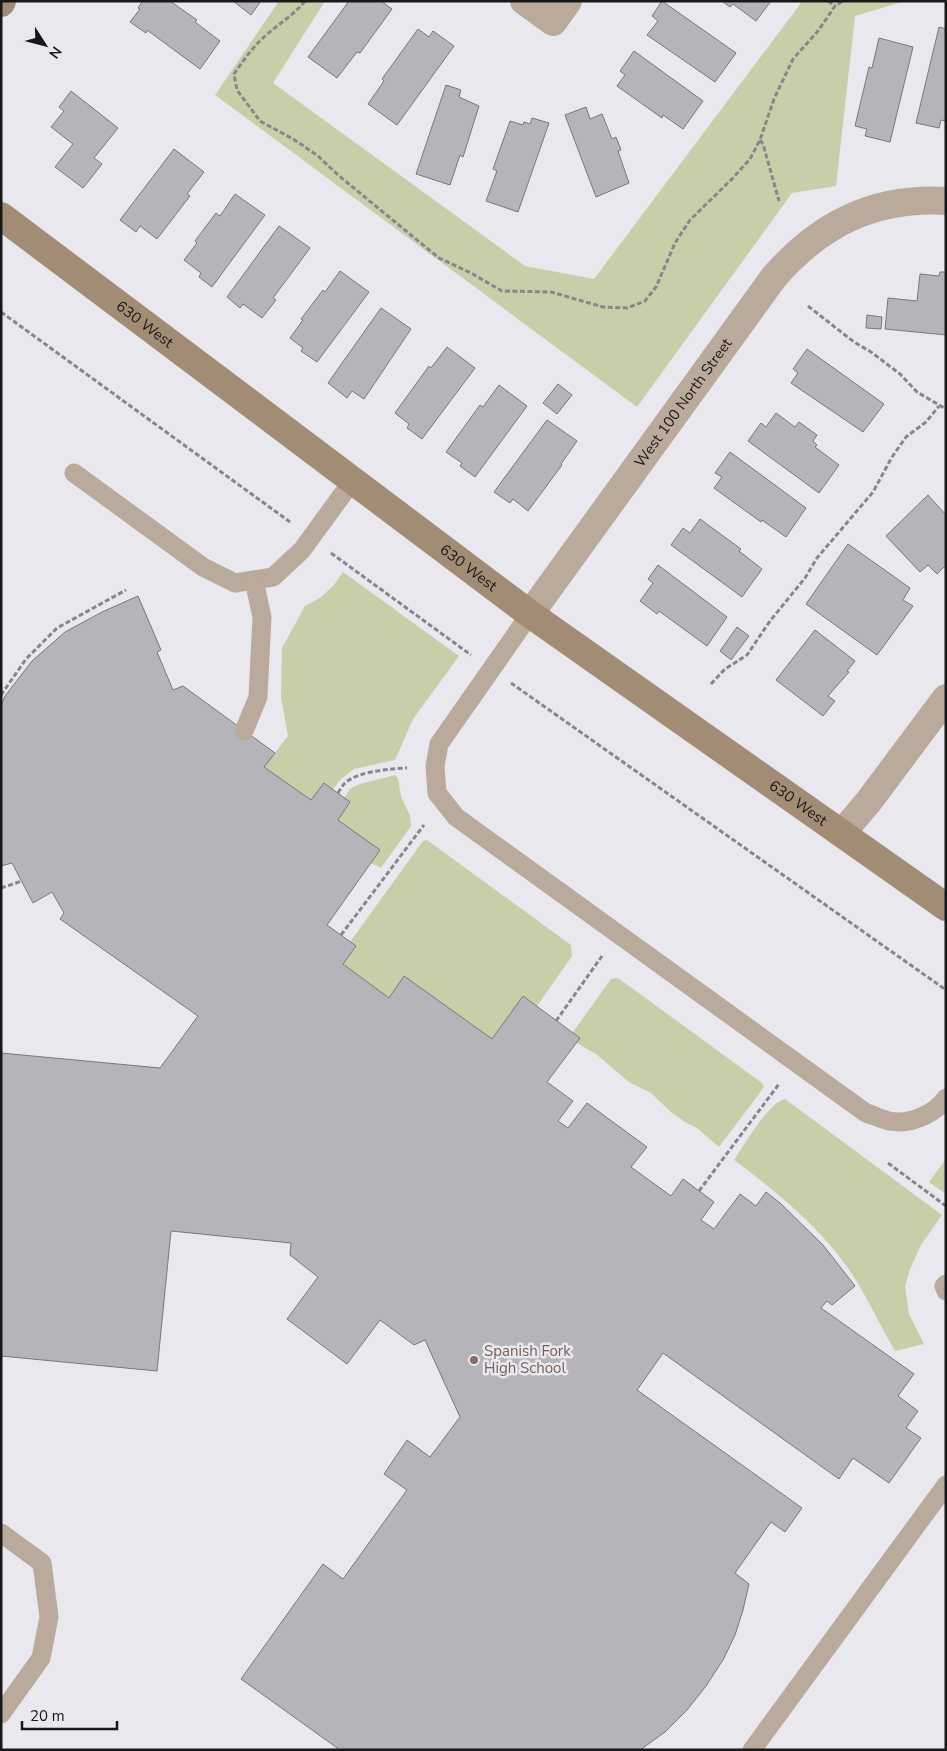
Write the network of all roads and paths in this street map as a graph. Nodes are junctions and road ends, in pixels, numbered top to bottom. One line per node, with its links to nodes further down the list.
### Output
1 (305, 1): 7 (path)
2 (524, 1): 6 (street)
3 (828, 1): 5 (path)
4 (843, 1): 5 (path)
5 (835, 6): 7 (path)
6 (560, 11)
7 (760, 140): 8 (path)
8 (779, 201)
9 (946, 201): 21 (street, West 100 North Street)
10 (1, 216): 16 (street, 630 West)
11 (808, 306): 13 (path)
12 (1, 312): 17 (path)
13 (939, 406): 14 (path); 23 (path)
14 (946, 409)
15 (74, 473): 19 (lane)
16 (353, 480): 19 (lane); 21 (street, 630 West)
17 (286, 520)
18 (340, 559): 22 (path)
19 (254, 580): 27 (lane)
20 (126, 590): 25 (path)
21 (530, 614): 31 (street, 630 West); 40 (lane)
22 (475, 658)
23 (712, 684)
24 (514, 686): 37 (path)
25 (1, 695)
26 (946, 698): 31 (street)
27 (244, 731)
28 (407, 768): 29 (path)
29 (338, 793)
30 (424, 825): 35 (path)
31 (842, 833): 34 (street, 630 West)
32 (22, 881): 33 (path)
33 (1, 888)
34 (946, 906)
35 (341, 935)
36 (602, 956): 38 (path)
37 (946, 990)
38 (556, 1021)
39 (779, 1084): 42 (path)
40 (946, 1098)
41 (888, 1163): 43 (path)
42 (699, 1191)
43 (946, 1206)
44 (946, 1284): 45 (lane)
45 (946, 1291)
46 (946, 1485): 49 (lane)
47 (1, 1533): 48 (lane)
48 (1, 1714)
49 (752, 1750)

